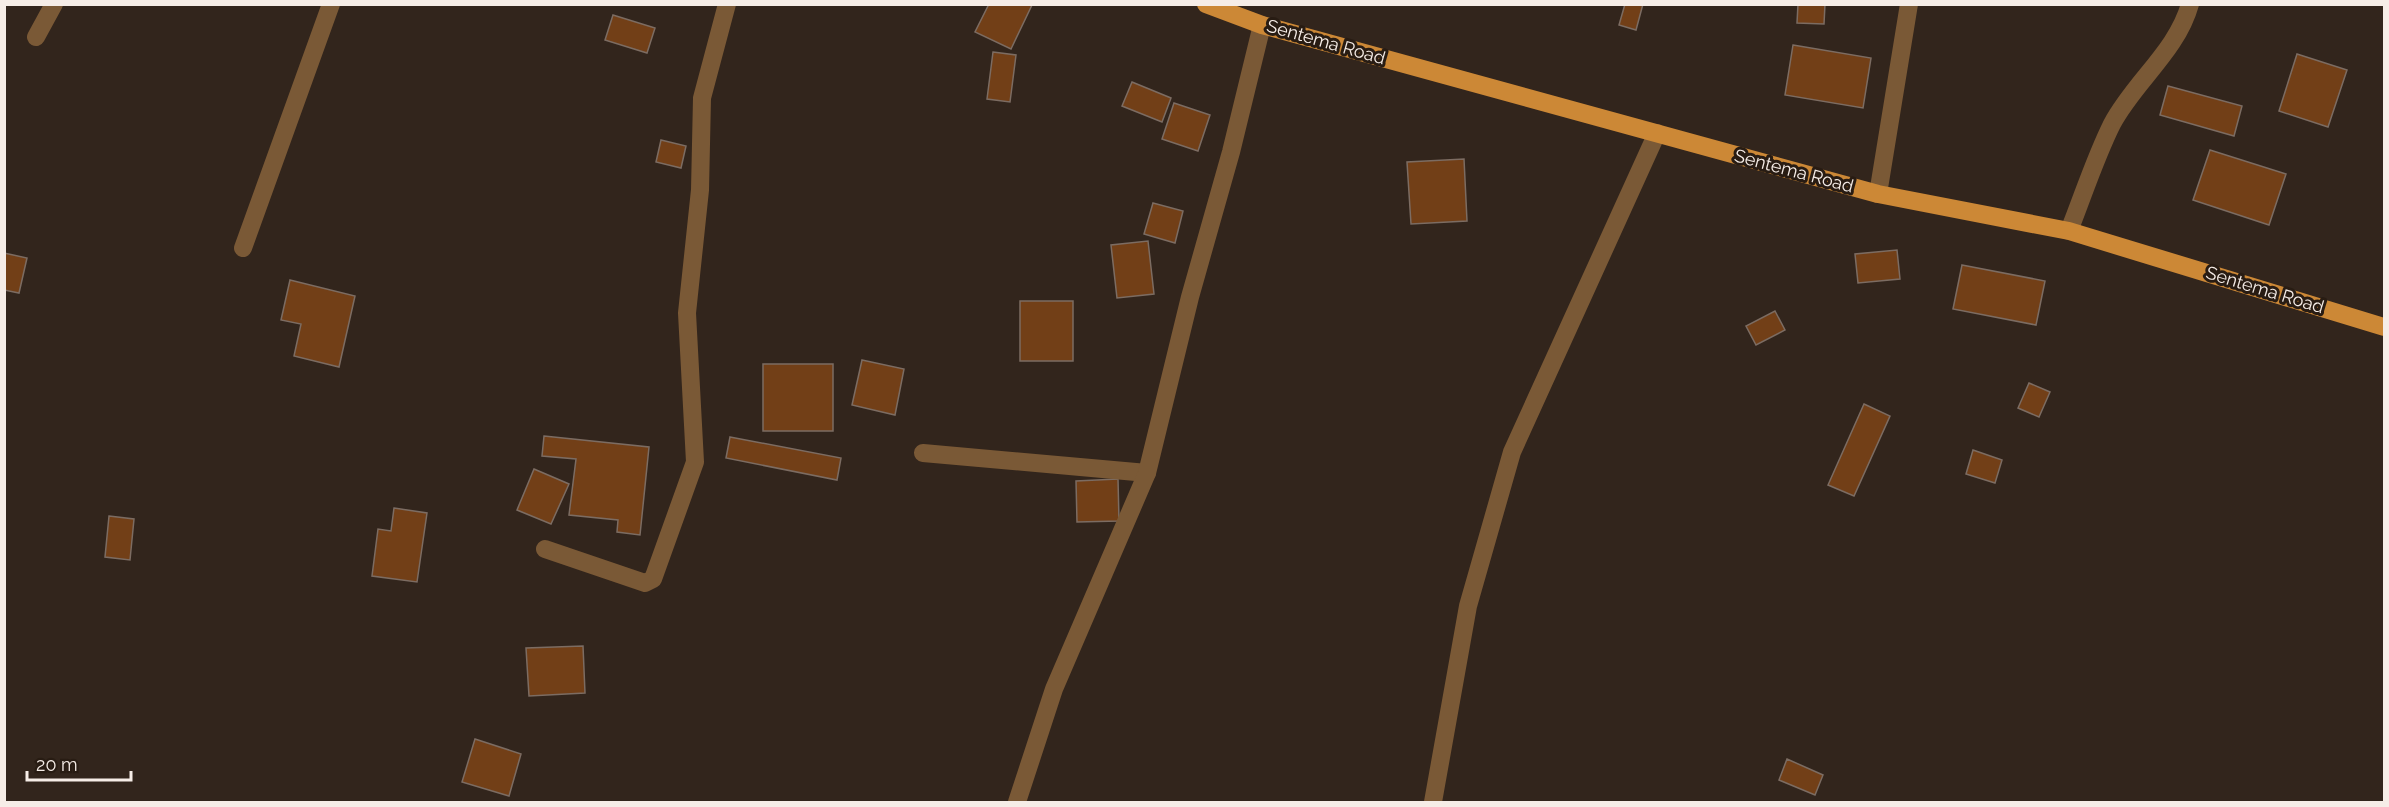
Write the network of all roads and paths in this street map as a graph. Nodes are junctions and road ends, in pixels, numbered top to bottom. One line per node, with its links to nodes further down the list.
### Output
1 (54, 4): 8 (street)
2 (331, 4): 12 (street)
3 (727, 4): 16 (street)
4 (1909, 4): 10 (street)
5 (2190, 4): 11 (street)
6 (1215, 6): 7 (main road, Sentema Road)
7 (1262, 25): 9 (main road, Sentema Road); 15 (street)
8 (36, 37)
9 (1657, 134): 10 (main road, Sentema Road); 18 (street)
10 (1878, 194): 11 (main road, Sentema Road)
11 (2069, 231): 13 (main road, Sentema Road)
12 (243, 248)
13 (2385, 327)
14 (923, 453): 15 (street)
15 (1147, 473): 17 (street)
16 (545, 549)
17 (1017, 802)
18 (1433, 802)

